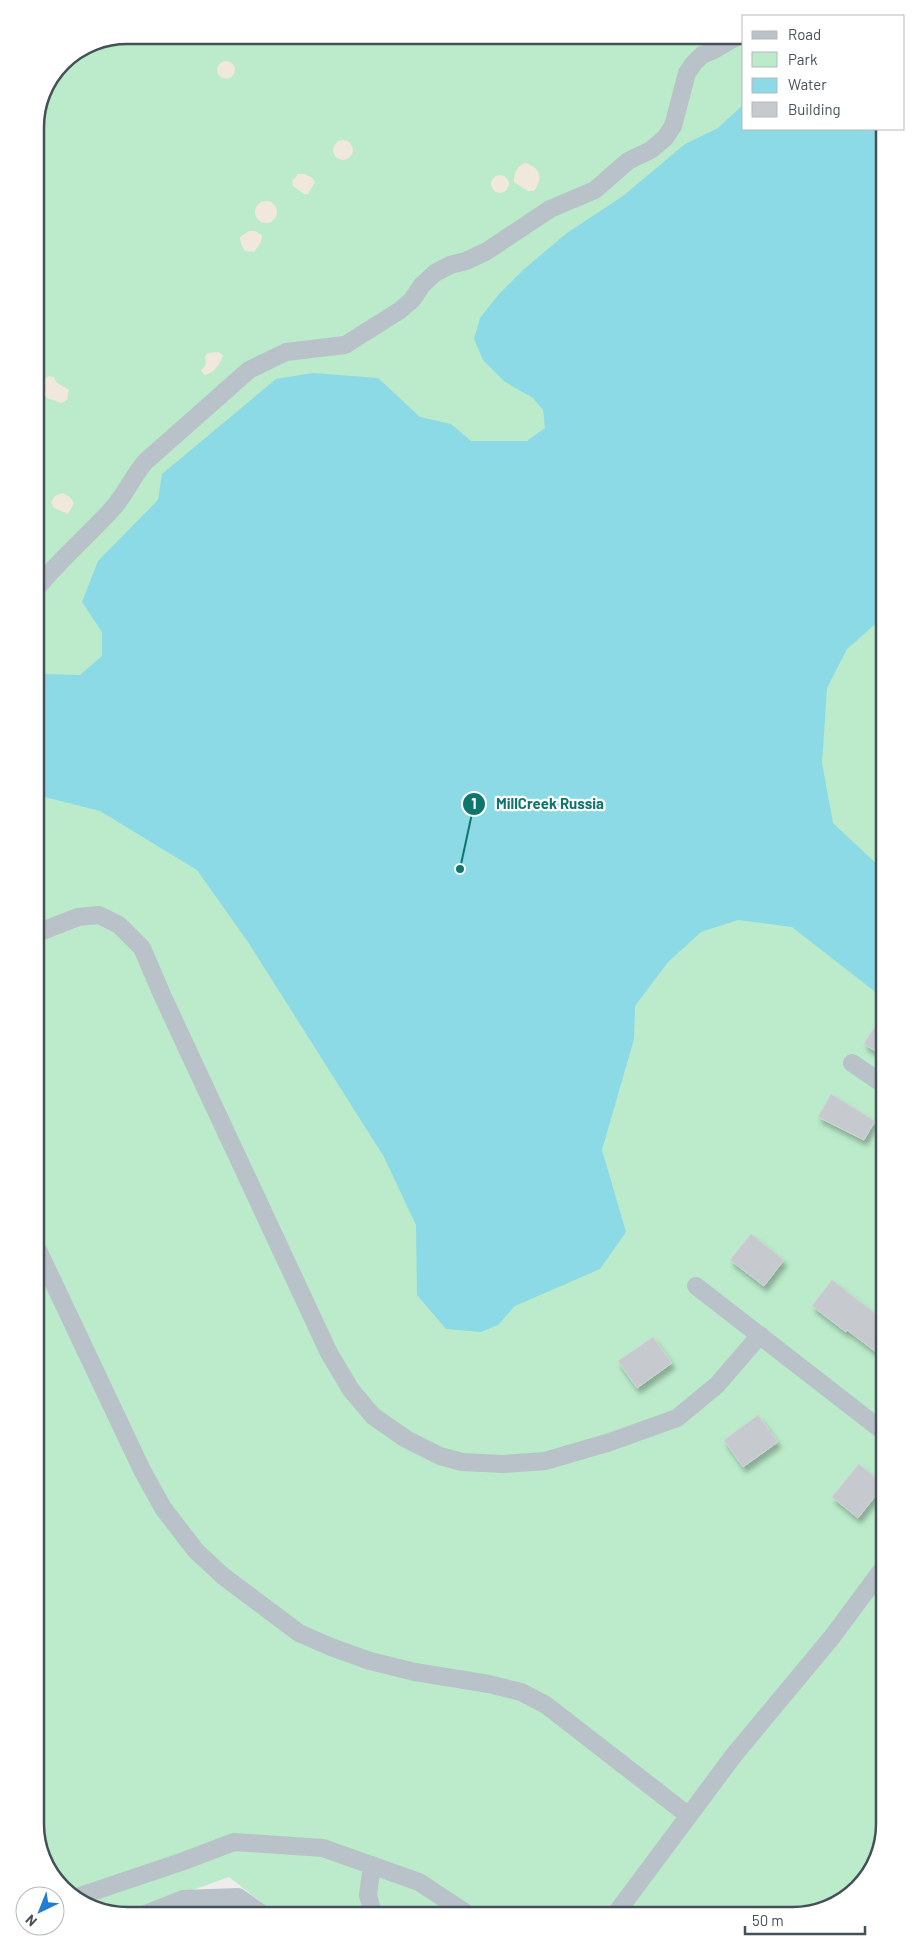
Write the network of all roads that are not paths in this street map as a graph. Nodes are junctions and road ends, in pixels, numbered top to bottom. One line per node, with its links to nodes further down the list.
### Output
1 (724, 44): 2 (street)
2 (44, 579)
3 (44, 930): 8 (street)
4 (852, 1063): 5 (street)
5 (876, 1079)
6 (44, 1263): 11 (street)
7 (696, 1286): 8 (street)
8 (760, 1335): 9 (street)
9 (876, 1426)
10 (876, 1578): 11 (street)
11 (689, 1816): 18 (street)
12 (372, 1865): 13 (street); 16 (street); 17 (street)
13 (83, 1895)
14 (163, 1907): 15 (street)
15 (252, 1907)
16 (371, 1907)
17 (456, 1907)
18 (622, 1907)

